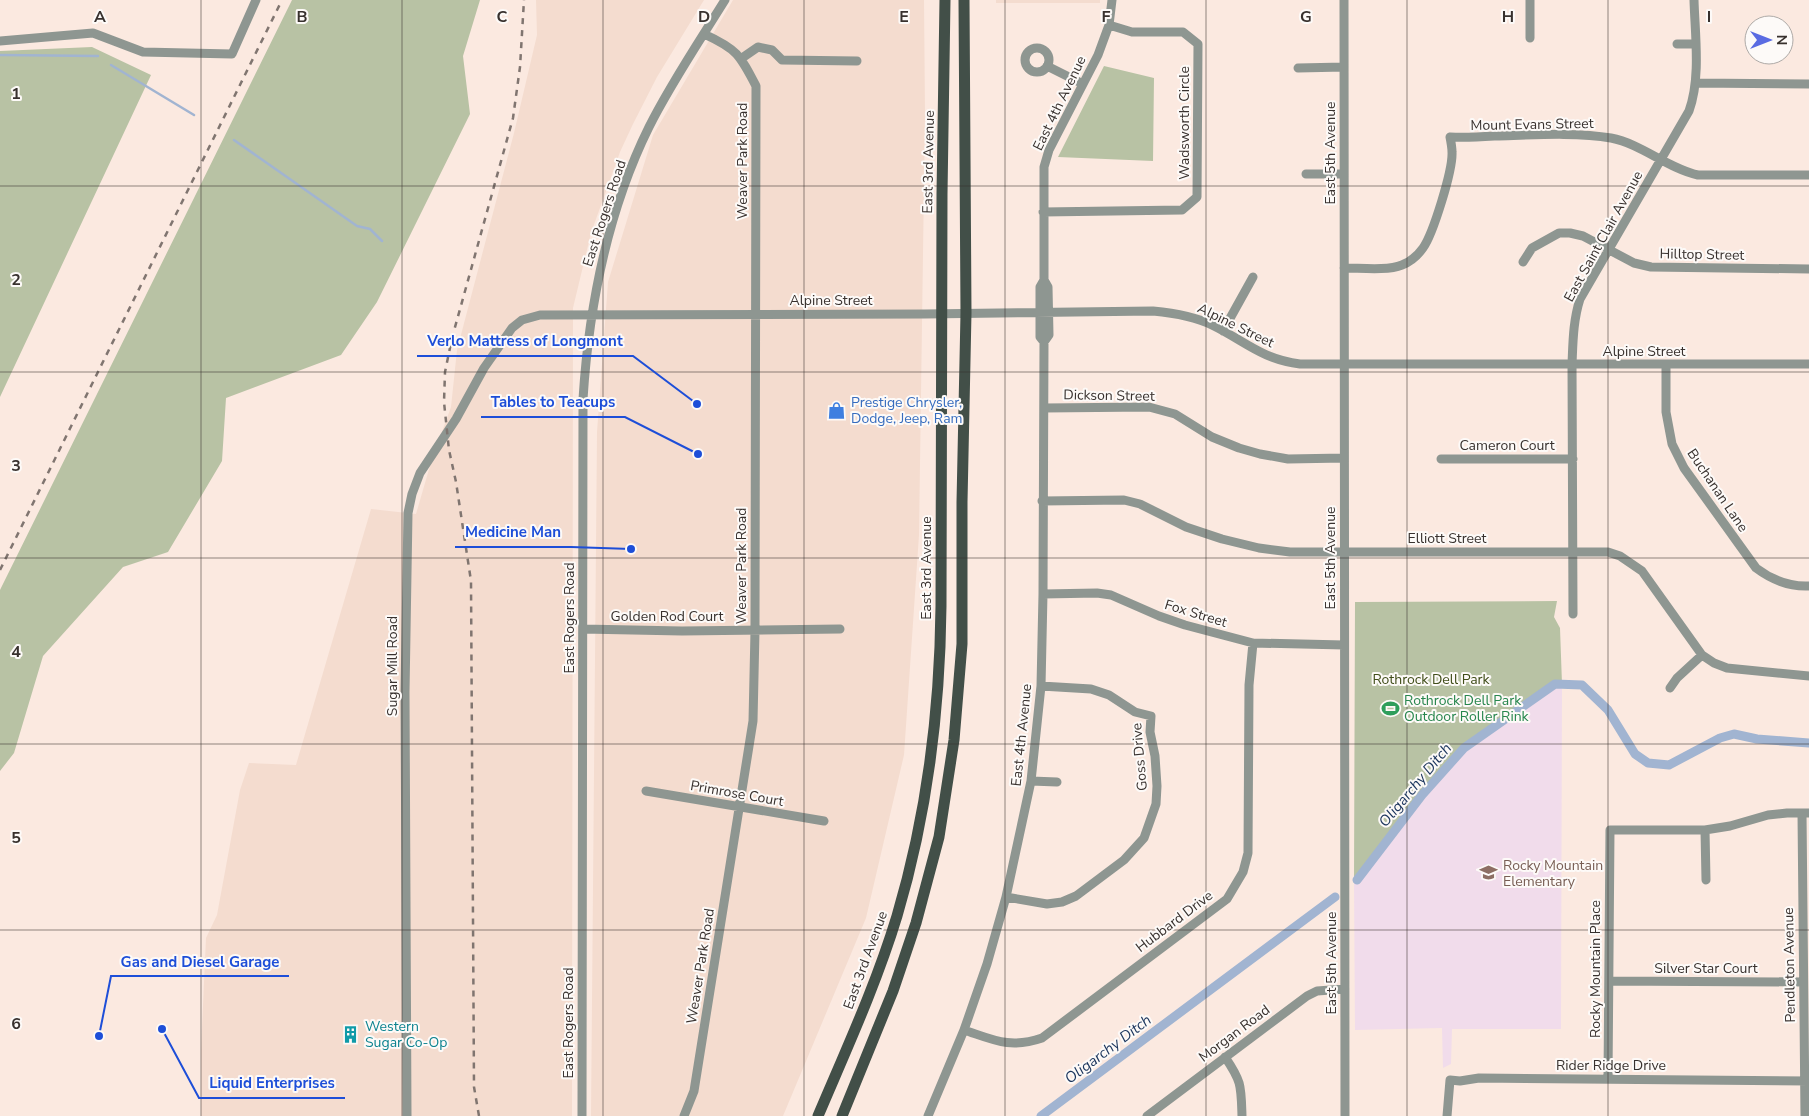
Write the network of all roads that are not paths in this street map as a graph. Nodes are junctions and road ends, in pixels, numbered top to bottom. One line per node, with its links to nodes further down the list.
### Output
1 (256, 0): 12 (street)
2 (725, 0): 10 (street, East Rogers Road)
3 (946, 0): 36 (main road, East 3rd Avenue)
4 (964, 0): 34 (main road)
5 (1112, 0): 9 (street, East 4th Avenue)
6 (1344, 0): 18 (street, East 5th Avenue)
7 (1530, 0): 11 (street)
8 (1694, 0): 14 (street, East Saint Clair Avenue)
9 (1109, 25): 21 (street, East 4th Avenue); 27 (street, Wadsworth Circle)
10 (704, 34): 15 (street, Weaver Park Road); 37 (street, East Rogers Road)
11 (1530, 38)
12 (0, 40)
13 (1677, 44): 14 (street)
14 (1695, 44): 20 (street, East Saint Clair Avenue)
15 (742, 58): 16 (street); 35 (street, Weaver Park Road)
16 (857, 61)
17 (1048, 66): 21 (street)
18 (1344, 67): 19 (street); 25 (street, East 5th Avenue)
19 (1298, 68)
20 (1695, 83): 22 (street); 23 (street, East Saint Clair Avenue)
21 (1083, 84): 27 (street, East 4th Avenue)
22 (1809, 84)
23 (1661, 159): 26 (street, Mount Evans Street); 28 (street, East Saint Clair Avenue); 30 (street, Mount Evans Street)
24 (1306, 174): 25 (street)
25 (1344, 174): 30 (street, East 5th Avenue)
26 (1809, 175)
27 (1043, 212): 33 (street, East 4th Avenue)
28 (1609, 250): 29 (street, Hilltop Street); 31 (street, Hilltop Street); 40 (street, East Saint Clair Avenue)
29 (1523, 262)
30 (1344, 268): 39 (street, East 5th Avenue)
31 (1809, 269)
32 (1253, 277): 38 (street)
33 (1044, 311): 34 (street, Alpine Street); 38 (street, Alpine Street); 43 (street, East 4th Avenue)
34 (966, 313): 36 (street, Alpine Street); 82 (main road)
35 (755, 314): 36 (street, Alpine Street); 37 (street, Alpine Street); 55 (street, Weaver Park Road)
36 (942, 314): 81 (main road, East 3rd Avenue)
37 (591, 315): 53 (street, East Rogers Road); 78 (street, Sugar Mill Road)
38 (1223, 331): 39 (street, Alpine Street)
39 (1344, 364): 40 (street, Alpine Street); 44 (street, East 5th Avenue)
40 (1572, 364): 41 (street, Alpine Street); 45 (street, East Saint Clair Avenue)
41 (1666, 364): 42 (street, Alpine Street); 50 (street, Buchanan Lane)
42 (1809, 364)
43 (1044, 408): 44 (street, Dickson Street); 47 (street, East 4th Avenue)
44 (1344, 458): 48 (street, East 5th Avenue)
45 (1573, 458): 46 (street, Cameron Court); 49 (street, East Saint Clair Avenue)
46 (1441, 459)
47 (1042, 501): 48 (street, Elliott Street); 51 (street, East 4th Avenue)
48 (1344, 551): 49 (street, Elliott Street); 57 (street, East 5th Avenue)
49 (1573, 552): 52 (street, East Saint Clair Avenue); 58 (street, Elliott Street)
50 (1809, 586)
51 (1043, 594): 56 (street, Fox Street); 60 (street, East 4th Avenue)
52 (1573, 614)
53 (583, 629): 55 (street, Golden Rod Court); 79 (street, East Rogers Road)
54 (840, 629): 55 (street, Golden Rod Court)
55 (755, 630): 65 (street, Weaver Park Road)
56 (1253, 644): 57 (street, Fox Street); 74 (street, Hubbard Drive)
57 (1344, 645): 73 (street, East 5th Avenue)
58 (1702, 655): 59 (street, Elliott Street); 61 (street)
59 (1809, 676)
60 (1041, 686): 62 (street, East 4th Avenue); 70 (street, Goss Drive)
61 (1670, 688)
62 (1031, 781): 63 (street); 70 (street, East 4th Avenue)
63 (1057, 782)
64 (646, 791): 65 (street, Primrose Court)
65 (740, 808): 67 (street, Primrose Court); 80 (street, Weaver Park Road)
66 (1805, 813): 68 (street); 72 (street, Pendleton Avenue)
67 (824, 821)
68 (1705, 830): 69 (street); 71 (street, Rocky Mountain Place)
69 (1706, 880)
70 (1006, 897): 74 (street, East 4th Avenue)
71 (1609, 981): 72 (street, Silver Star Court); 76 (street, Rocky Mountain Place)
72 (1803, 982): 77 (street, Pendleton Avenue)
73 (1345, 989): 75 (street, Morgan Road); 86 (street, East 5th Avenue)
74 (964, 1030): 83 (street, East 4th Avenue)
75 (1225, 1057): 84 (street, Morgan Road); 85 (street)
76 (1608, 1078): 77 (street, Rider Ridge Drive); 87 (street, Rider Ridge Drive)
77 (1807, 1081): 88 (street, Pendleton Avenue)
78 (408, 1116)
79 (582, 1116)
80 (684, 1116)
81 (818, 1116)
82 (842, 1116)
83 (928, 1116)
84 (1147, 1116)
85 (1242, 1116)
86 (1345, 1116)
87 (1447, 1116)
88 (1805, 1116)

